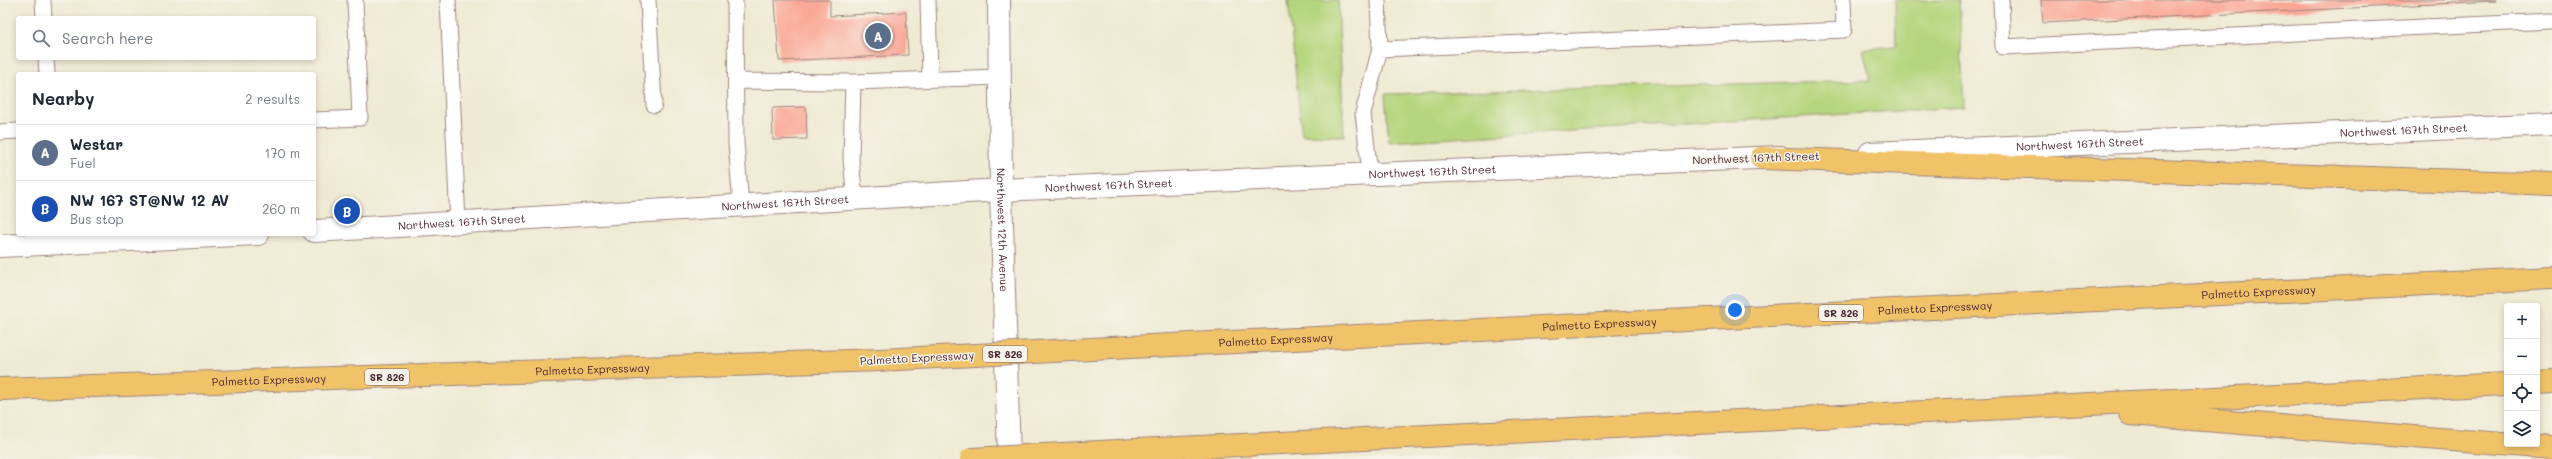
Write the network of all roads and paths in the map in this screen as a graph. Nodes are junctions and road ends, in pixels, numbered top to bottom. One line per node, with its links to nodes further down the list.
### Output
1 (43, 0): 11 (lane)
2 (355, 0): 21 (lane)
3 (448, 0): 31 (lane)
4 (648, 0): 20 (lane)
5 (735, 0): 18 (lane)
6 (928, 0): 17 (lane)
7 (1000, 0): 16 (street, Northwest 12th Avenue)
8 (1378, 0): 13 (lane)
9 (1843, 0): 13 (lane)
10 (2001, 0): 12 (lane)
11 (44, 16)
12 (2552, 21)
13 (1380, 48): 26 (lane)
14 (46, 60): 15 (lane)
15 (47, 72)
16 (1000, 77): 17 (lane); 28 (street, Northwest 12th Avenue)
17 (930, 79): 19 (lane)
18 (736, 81): 19 (lane); 30 (lane)
19 (853, 82): 29 (lane)
20 (654, 105)
21 (316, 120)
22 (2552, 124): 25 (street, Northwest 167th Street)
23 (16, 131): 24 (lane)
24 (0, 132)
25 (1761, 158): 26 (street, Northwest 167th Street); 27 (highway)
26 (1370, 174): 28 (street, Northwest 167th Street)
27 (2552, 184)
28 (1001, 190): 29 (street, Northwest 167th Street); 43 (street, Northwest 12th Avenue)
29 (855, 200): 30 (street, Northwest 167th Street)
30 (741, 206): 31 (street, Northwest 167th Street)
31 (458, 224): 32 (street, Northwest 167th Street)
32 (316, 231)
33 (215, 236): 34 (street)
34 (0, 246)
35 (2552, 278): 39 (highway, Palmetto Expressway / SR 826, bridge)
36 (2552, 382): 37 (highway)
37 (2540, 383)
38 (2504, 384): 40 (highway)
39 (0, 389)
40 (2039, 407): 41 (highway); 42 (highway, bridge)
41 (2552, 448)
42 (971, 459)
43 (1009, 459)

